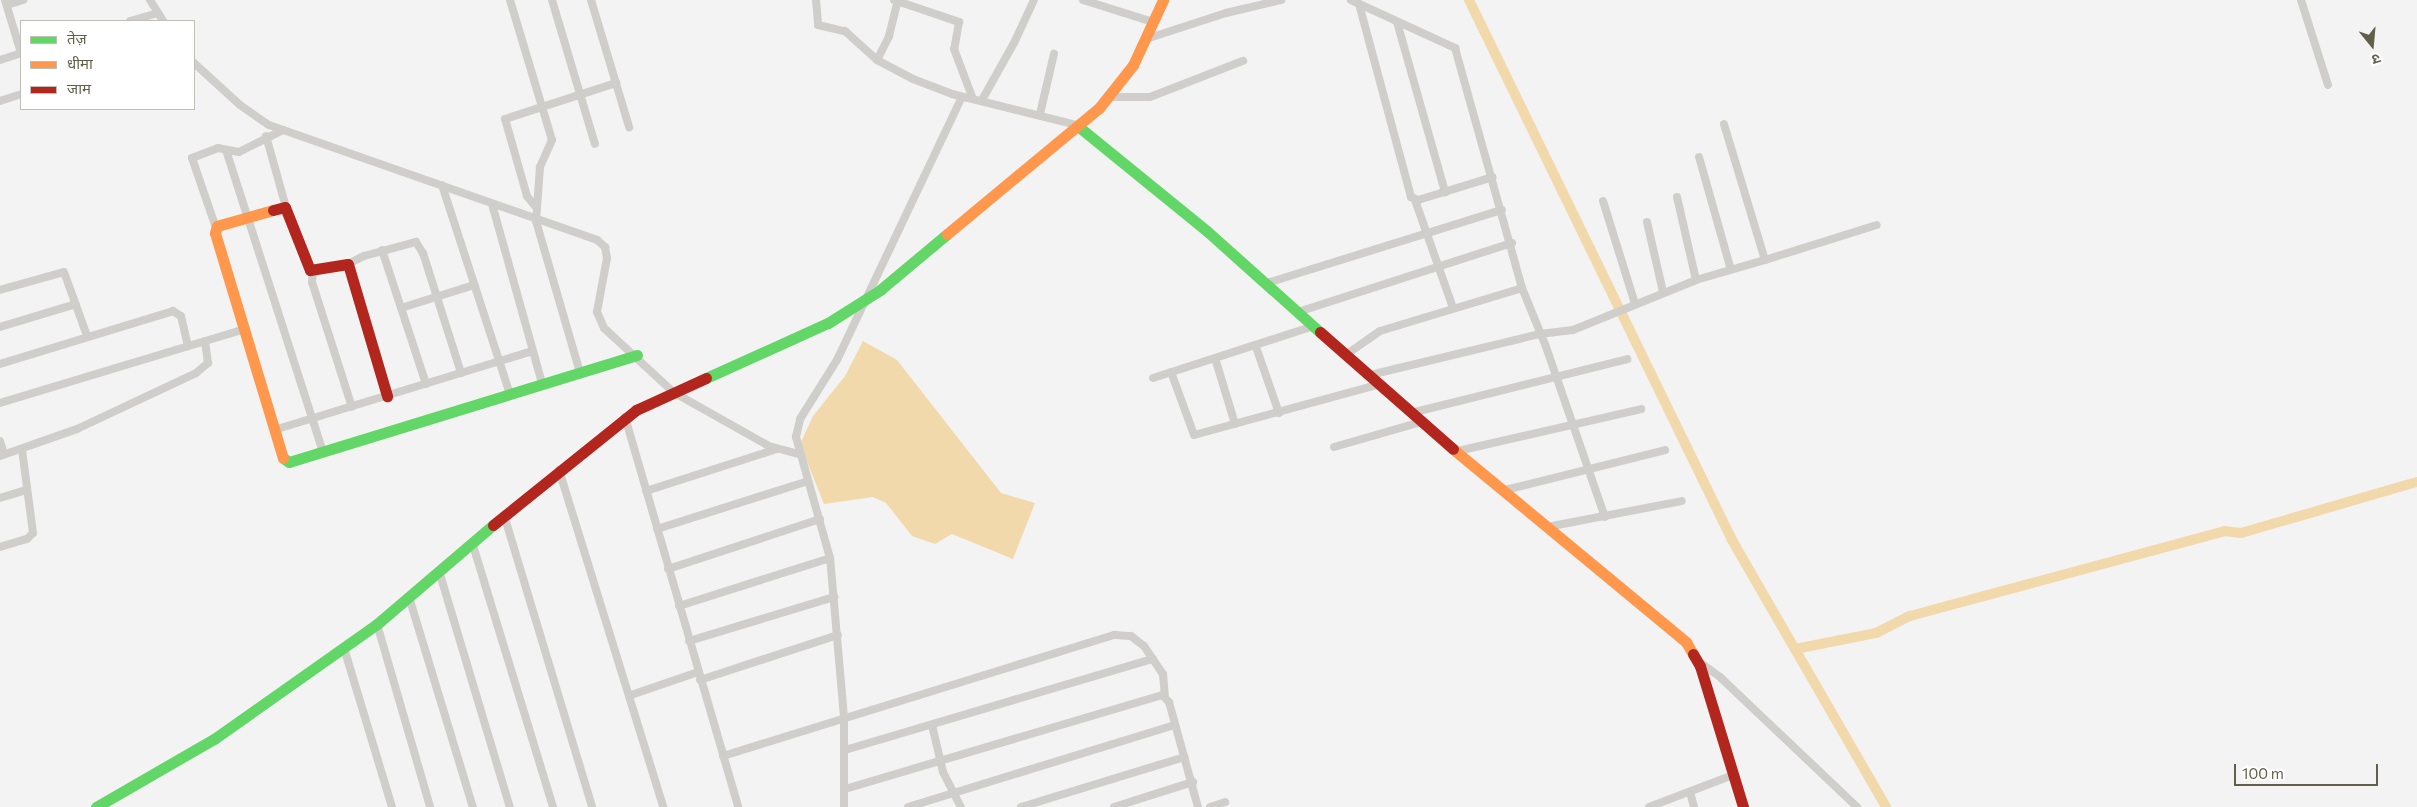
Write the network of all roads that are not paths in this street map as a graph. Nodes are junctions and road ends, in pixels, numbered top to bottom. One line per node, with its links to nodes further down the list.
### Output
1 (24, 0): 14 (street)
2 (150, 0): 16 (street)
3 (510, 0): 37 (street)
4 (552, 0): 32 (street)
5 (591, 0): 29 (street)
6 (816, 0): 26 (street)
7 (1034, 0): 35 (street)
8 (1082, 0): 19 (street)
9 (1163, 0): 19 (street)
10 (1281, 0): 21 (street)
11 (1351, 0): 15 (street)
12 (2301, 0): 30 (street)
13 (896, 1): 26 (street); 35 (street)
14 (6, 2): 22 (street)
15 (1359, 4): 20 (street); 51 (street)
16 (158, 13): 17 (street); 18 (street)
17 (134, 20)
18 (162, 20)
19 (1153, 22): 21 (street)
20 (1397, 22): 47 (street); 49 (street)
21 (1146, 39): 34 (street)
22 (20, 50)
23 (20, 53): 25 (street)
24 (1054, 54): 38 (street)
25 (0, 60)
26 (876, 60): 33 (street)
27 (1243, 61): 34 (street)
28 (195, 64): 42 (street)
29 (616, 83): 32 (street); 41 (street)
30 (2328, 85)
31 (20, 94): 36 (street)
32 (580, 94): 37 (street); 44 (street)
33 (962, 97): 35 (street); 77 (street)
34 (1110, 97): 40 (street)
35 (977, 99): 38 (street)
36 (0, 100)
37 (542, 106): 54 (street); 54 (street)
38 (1040, 114): 40 (street)
39 (1724, 124): 65 (street)
40 (1079, 126): 71 (street); 77 (street)
41 (629, 127)
42 (283, 130): 43 (street); 48 (street)
43 (266, 136): 45 (street); 55 (street)
44 (595, 144)
45 (226, 150): 57 (street); 61 (street)
46 (1699, 157): 68 (street)
47 (1493, 177): 49 (street); 56 (street)
48 (442, 185): 53 (street); 72 (street)
49 (1445, 192): 51 (street)
50 (1676, 198): 70 (street)
51 (1415, 200): 62 (street)
52 (1603, 201): 79 (street)
53 (492, 204): 58 (street); 91 (street)
54 (535, 206): 58 (street)
55 (286, 207): 57 (street); 69 (street)
56 (1502, 210): 62 (street); 63 (street)
57 (249, 216): 61 (street); 116 (street)
58 (536, 221): 93 (street); 98 (street)
59 (1647, 222): 75 (street)
60 (1877, 225): 65 (street)
61 (216, 228): 85 (street)
62 (1428, 232): 67 (street); 71 (street)
63 (1512, 242): 67 (street); 73 (street)
64 (382, 250): 66 (street); 76 (street); 80 (street)
65 (1765, 260): 68 (street)
66 (348, 264): 69 (street); 109 (street)
67 (1440, 266): 81 (street); 82 (street)
68 (1731, 270): 70 (street)
69 (313, 272): 111 (street)
70 (1696, 280): 75 (street)
71 (1267, 283): 82 (street)
72 (474, 285): 76 (street); 96 (street)
73 (1522, 288): 81 (street); 86 (street)
74 (0, 290): 78 (street)
75 (1664, 292): 79 (street)
76 (437, 297): 80 (street); 100 (street)
77 (864, 301): 107 (street); 128 (street)
78 (76, 304): 84 (street); 87 (street)
79 (1635, 304): 86 (street)
80 (401, 308): 104 (street)
81 (1453, 308): 92 (street)
82 (1298, 312): 83 (street)
83 (1314, 326): 90 (street); 92 (street)
84 (0, 327)
85 (245, 329): 88 (street); 120 (street)
86 (1540, 334): 101 (street); 102 (street)
87 (87, 336): 89 (street); 97 (street)
88 (205, 341): 89 (street); 123 (street)
89 (188, 346): 110 (street)
90 (1256, 347): 94 (street); 113 (street)
91 (532, 351): 96 (street); 105 (street)
92 (1347, 354): 101 (street)
93 (637, 355): 98 (street); 107 (street)
94 (1215, 358): 99 (street); 118 (street)
95 (1627, 359): 102 (street)
96 (500, 362): 100 (street); 108 (street)
97 (0, 364)
98 (580, 372): 105 (street)
99 (1171, 372): 103 (street); 118 (street)
100 (461, 374): 104 (street)
101 (1370, 375): 106 (street)
102 (1557, 376): 114 (street); 119 (street)
103 (1153, 378)
104 (426, 384): 109 (street)
105 (542, 384): 108 (street)
106 (1380, 384): 113 (street); 114 (street)
107 (673, 392): 115 (street); 124 (street)
108 (510, 394): 127 (street)
109 (387, 396): 111 (street)
110 (0, 404)
111 (352, 407): 116 (street)
112 (1642, 409): 119 (street)
113 (1279, 413): 118 (street)
114 (1411, 413): 117 (street)
115 (625, 417): 131 (street); 135 (street)
116 (312, 419): 120 (street); 127 (street)
117 (1422, 422): 122 (street); 126 (street)
118 (1235, 424)
119 (1574, 424): 126 (street); 130 (street)
120 (274, 430): 127 (street)
121 (0, 441): 129 (street)
122 (1334, 447)
123 (22, 449): 129 (street); 133 (street)
124 (777, 449): 128 (street); 135 (street)
125 (1665, 450): 130 (street)
126 (1458, 451): 134 (street)
127 (323, 453)
128 (798, 454): 132 (street)
129 (2, 455)
130 (1589, 467): 134 (street); 139 (street)
131 (559, 470): 138 (street); 158 (street)
132 (808, 481): 140 (street); 142 (street)
133 (27, 490): 136 (street); 144 (street)
134 (1505, 490): 141 (street)
135 (646, 491): 142 (street)
136 (0, 498)
137 (1682, 501): 139 (street)
138 (504, 515): 143 (street); 179 (street)
139 (1605, 517): 141 (street)
140 (820, 519): 145 (street); 146 (street)
141 (1547, 527): 156 (street)
142 (657, 529): 146 (street)
143 (472, 542): 147 (street); 178 (street)
144 (0, 547)
145 (830, 558): 149 (street); 150 (street)
146 (668, 569): 150 (street)
147 (439, 571): 148 (street); 177 (street)
148 (408, 598): 151 (street); 176 (street)
149 (834, 598): 152 (street); 153 (street)
150 (679, 606): 153 (street)
151 (377, 624): 154 (street); 175 (street)
152 (838, 635): 157 (street); 160 (street)
153 (690, 641): 157 (street)
154 (344, 648): 173 (street); 174 (street)
155 (1153, 659): 159 (street); 160 (street); 161 (street)
156 (1698, 661): 167 (street); 192 (street)
157 (699, 676): 158 (street); 164 (street)
158 (631, 695): 180 (street)
159 (1165, 696): 162 (street); 166 (street)
160 (844, 717): 163 (street); 164 (street)
161 (932, 725): 163 (street); 166 (street)
162 (1175, 725): 165 (street); 171 (street)
163 (845, 750): 169 (street)
164 (722, 756): 181 (street)
165 (1185, 757): 168 (street); 185 (street)
166 (940, 761): 169 (street); 171 (street)
167 (1733, 775): 170 (street); 191 (street)
168 (1194, 782): 186 (street); 187 (street)
169 (845, 789): 182 (street)
170 (1690, 792): 189 (street); 190 (street)
171 (954, 793): 183 (street); 184 (street)
172 (1225, 802): 188 (street)
173 (96, 807)
174 (392, 807)
175 (430, 807)
176 (473, 807)
177 (510, 807)
178 (553, 807)
179 (592, 807)
180 (663, 807)
181 (738, 807)
182 (844, 807)
183 (908, 807)
184 (961, 807)
185 (1021, 807)
186 (1114, 807)
187 (1198, 807)
188 (1210, 807)
189 (1649, 807)
190 (1694, 807)
191 (1743, 807)
192 (1857, 807)

